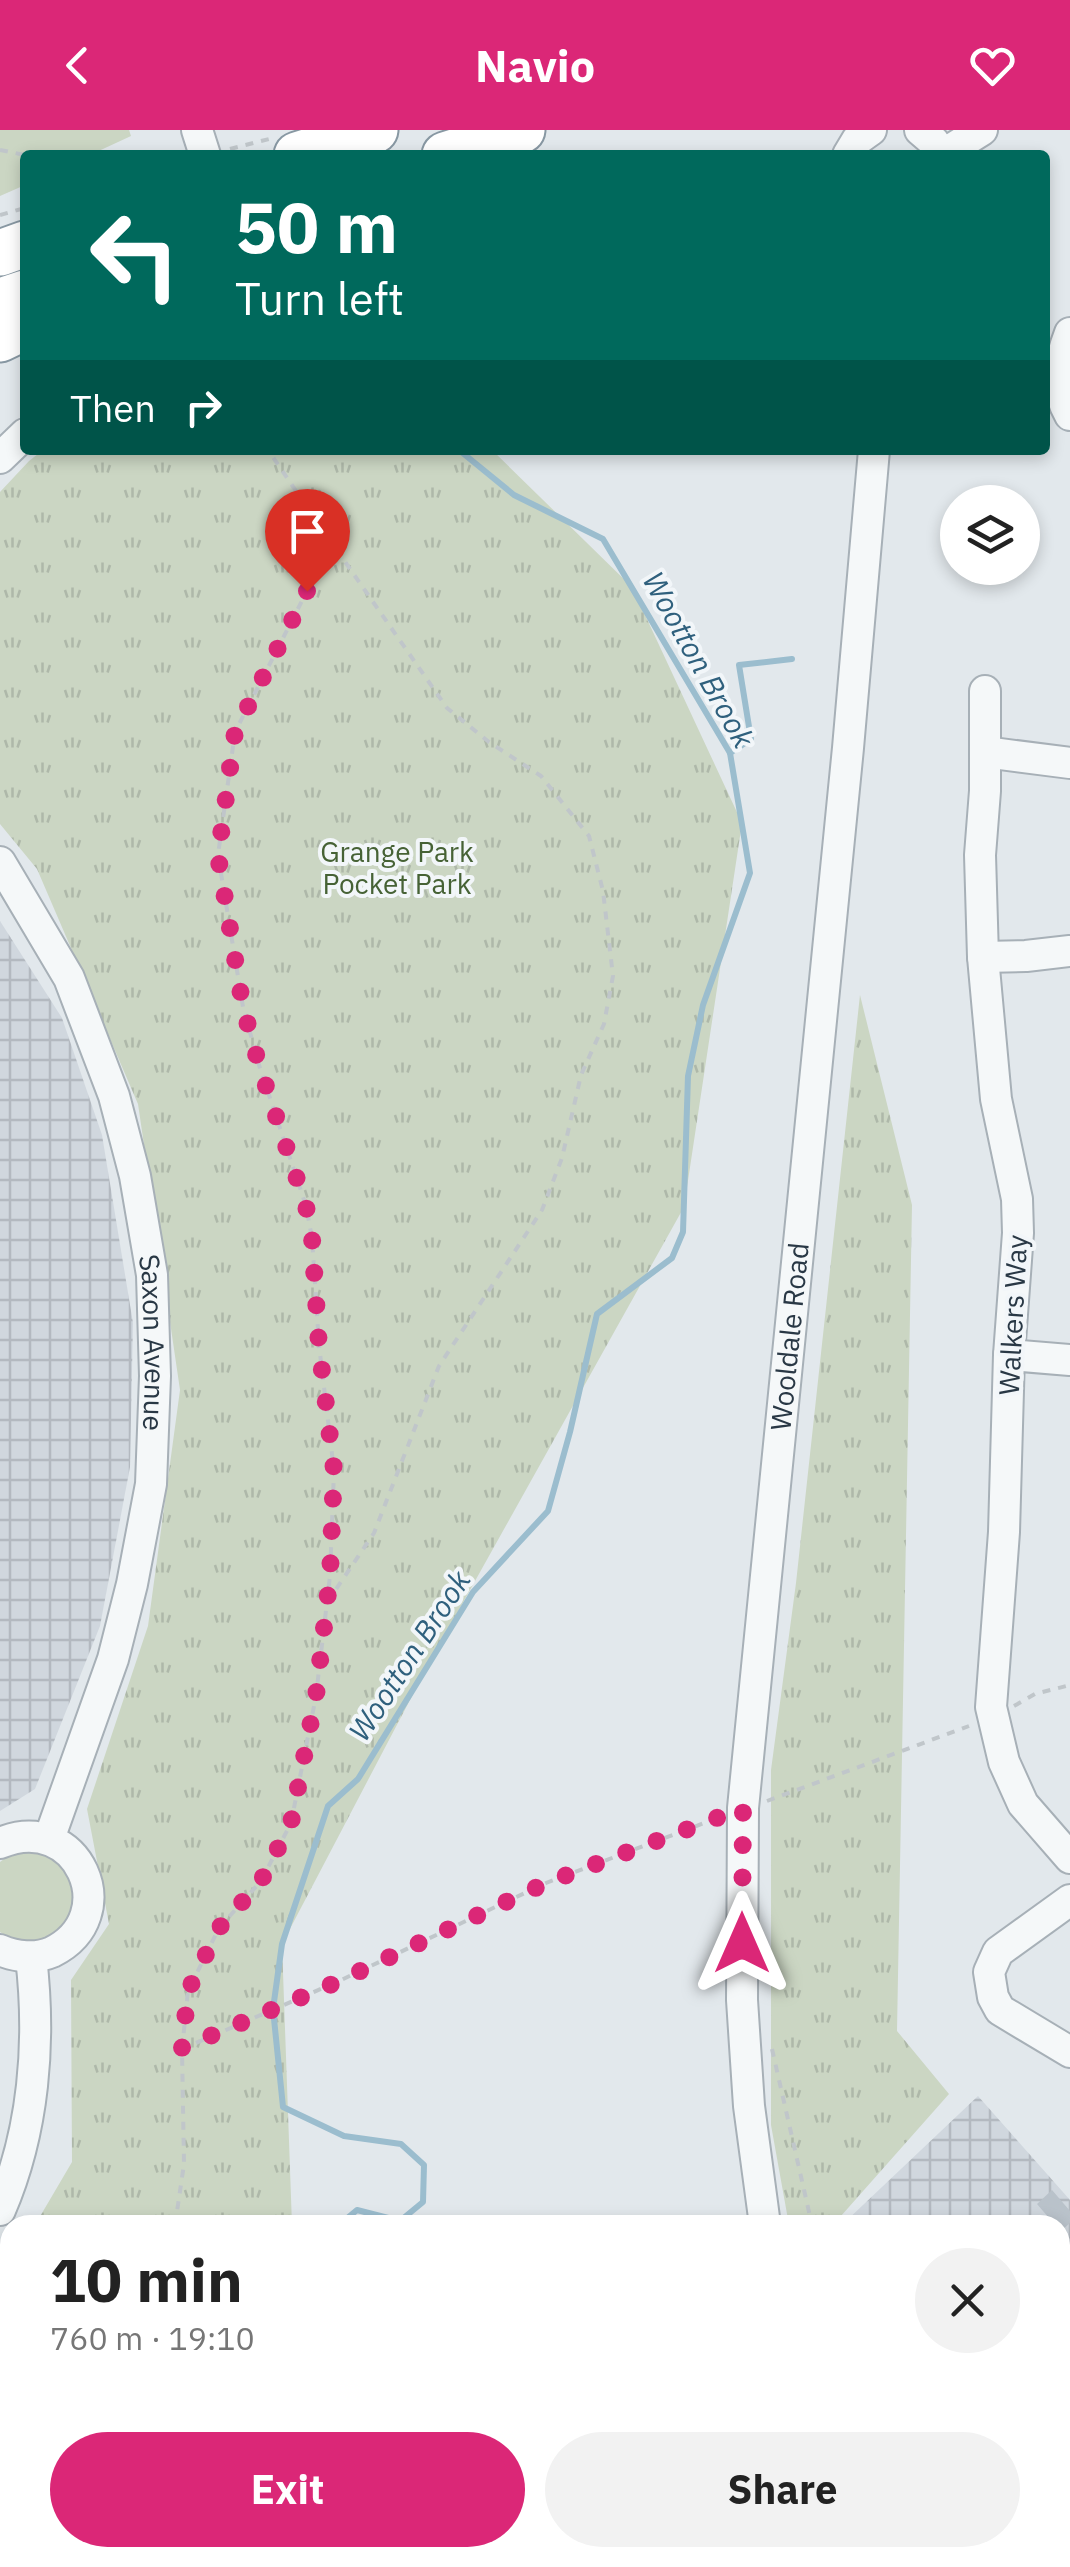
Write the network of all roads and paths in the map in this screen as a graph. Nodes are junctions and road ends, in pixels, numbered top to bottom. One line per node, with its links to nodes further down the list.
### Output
1 (375, 130): 5 (highway)
2 (522, 130): 7 (highway)
3 (920, 130): 8 (street)
4 (982, 130): 9 (street)
5 (284, 147): 6 (path)
6 (249, 150)
7 (460, 150)
8 (939, 150)
9 (950, 150)
10 (1070, 332): 11 (street)
11 (1070, 415)
12 (20, 439): 15 (street)
13 (272, 455): 16 (path)
14 (874, 455): 28 (street, Wooldale Road)
15 (0, 458)
16 (318, 523): 25 (path); 25 (path)
17 (985, 691): 18 (street, Walkers Way)
18 (985, 752): 19 (street); 22 (street, Walkers Way)
19 (1070, 762)
20 (0, 862): 29 (street, Saxon Avenue)
21 (1070, 950): 22 (street)
22 (984, 957): 23 (street, Walkers Way)
23 (1009, 1356): 24 (street); 27 (street, Walkers Way)
24 (1070, 1360)
25 (327, 1603): 36 (path)
26 (1070, 1685): 27 (path)
27 (992, 1717): 28 (path); 31 (street, Walkers Way)
28 (743, 1808): 36 (path); 40 (street, Wooldale Road)
29 (49, 1838): 30 (street); 34 (street)
30 (0, 1843)
31 (1070, 1858)
32 (1070, 1900): 37 (street)
33 (0, 1950): 34 (street)
34 (31, 1957): 38 (street)
35 (771, 2043): 41 (path)
36 (182, 2048): 39 (path)
37 (1070, 2052)
38 (0, 2210)
39 (176, 2215)
40 (764, 2215)
41 (810, 2215)

